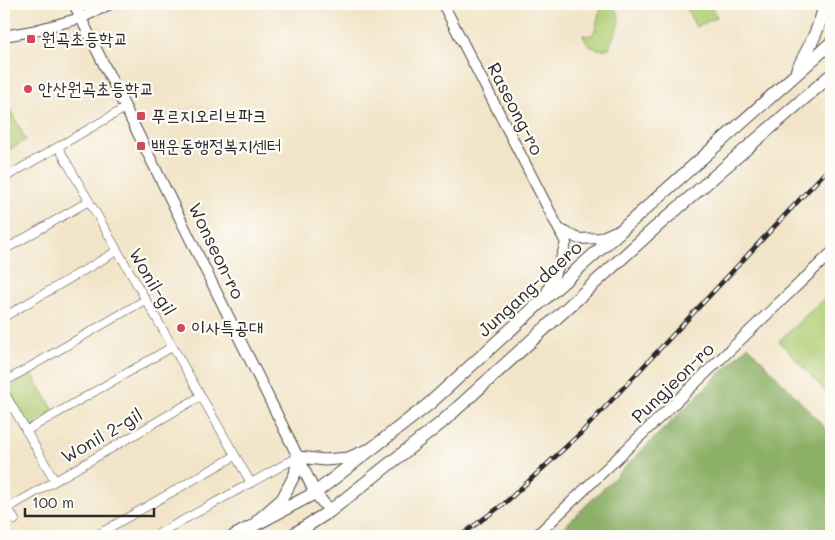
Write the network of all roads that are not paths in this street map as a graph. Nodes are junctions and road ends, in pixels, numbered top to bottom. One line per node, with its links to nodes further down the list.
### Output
1 (74, 4): 5 (street, Wonseon-ro)
2 (110, 4): 5 (street)
3 (443, 4): 15 (street, Raseong-ro)
4 (825, 4): 9 (main road)
5 (81, 18): 6 (street); 10 (street, Wonseon-ro)
6 (4, 36)
7 (831, 43): 9 (main road, Jungang-daero)
8 (831, 75): 35 (main road)
9 (793, 78): 14 (main road, Jungang-daero)
10 (125, 108): 11 (street); 29 (street, Wonseon-ro)
11 (58, 148): 12 (street); 13 (street, Wonil-gil)
12 (4, 178)
13 (88, 201): 16 (street); 17 (street, Wonil-gil)
14 (625, 227): 15 (street); 20 (main road, Jungang-daero)
15 (559, 229): 20 (street, Raseong-ro)
16 (4, 250)
17 (117, 251): 19 (street, Wonil-gil); 21 (street)
18 (831, 253): 42 (street, Pungjeon-ro)
19 (146, 300): 22 (street, Wonil-gil); 23 (street)
20 (543, 300): 27 (main road, Jungang-daero)
21 (4, 317)
22 (172, 347): 25 (street, Wonil-gil); 26 (street)
23 (4, 382)
24 (4, 392): 26 (street, Wonil 2-gil)
25 (201, 396): 28 (street, Wonil-gil); 30 (street, Wonil 2-gil)
26 (26, 431): 30 (street, Wonil 2-gil)
27 (375, 446): 29 (main road); 32 (main road, Jungang-daero)
28 (235, 456): 31 (street, Wonil-gil); 38 (street)
29 (298, 457): 31 (street); 32 (main road, Wonseon-ro); 37 (main road)
30 (55, 481): 34 (street)
31 (250, 483): 39 (street)
32 (315, 493): 35 (main road, Wonseon-ro); 37 (main road, Jungang-daero)
33 (4, 500): 34 (street)
34 (8, 508): 36 (street)
35 (330, 511): 41 (main road)
36 (15, 520)
37 (251, 528): 40 (main road, Jungang-daero)
38 (95, 536)
39 (154, 536)
40 (234, 536)
41 (291, 536)
42 (536, 536)

